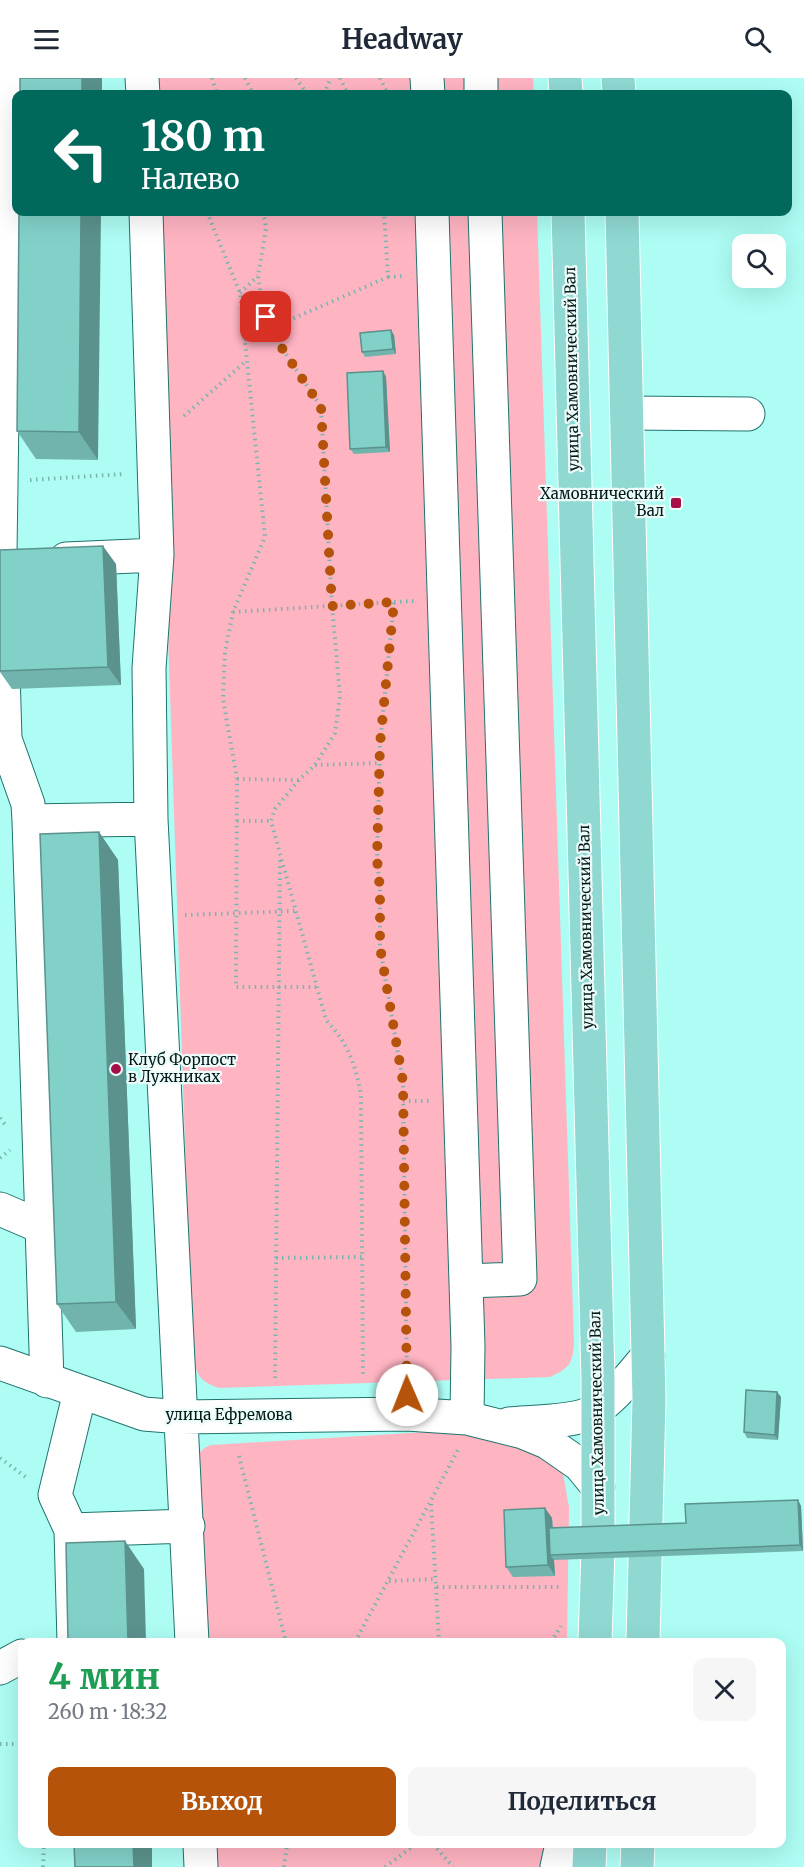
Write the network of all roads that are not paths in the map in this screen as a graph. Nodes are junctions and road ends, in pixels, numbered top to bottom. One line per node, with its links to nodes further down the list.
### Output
1 (5, 78): 7 (street)
2 (146, 216): 11 (street)
3 (432, 216): 17 (street)
4 (485, 216): 17 (street)
5 (568, 216): 22 (main road, улица Хамовнический Вал)
6 (622, 216): 8 (main road)
7 (1, 314): 10 (street)
8 (627, 413): 9 (street); 18 (main road)
9 (748, 414)
10 (0, 481): 12 (street)
11 (157, 555): 12 (street); 13 (street)
12 (12, 562): 14 (street)
13 (150, 819): 14 (street); 23 (street)
14 (29, 821): 16 (street)
15 (0, 1209): 16 (street)
16 (42, 1227): 20 (street)
17 (466, 1281): 25 (street)
18 (648, 1356): 22 (street, улица Ефремова); 32 (main road)
19 (0, 1363): 20 (street, улица Ефремова)
20 (47, 1381): 21 (street, улица Ефремова)
21 (80, 1392): 23 (street, улица Ефремова); 28 (street)
22 (598, 1393): 24 (street, улица Ефремова); 25 (street, улица Ефремова); 26 (main road, улица Хамовнический Вал)
23 (182, 1417): 25 (street, улица Ефремова); 27 (street)
24 (499, 1425): 25 (street, улица Ефремова); 26 (street, улица Ефремова)
25 (465, 1429)
26 (598, 1487): 31 (main road, улица Хамовнический Вал)
27 (188, 1526): 28 (street); 30 (street)
28 (71, 1530): 29 (street)
29 (65, 1638)
30 (192, 1638)
31 (595, 1638)
32 (643, 1638)
33 (18, 1658): 34 (street)
34 (0, 1668)
35 (200, 1848): 39 (street)
36 (561, 1848): 40 (street)
37 (590, 1848): 41 (main road)
38 (638, 1848): 42 (main road)
39 (201, 1867)
40 (557, 1867)
41 (589, 1867)
42 (637, 1867)

